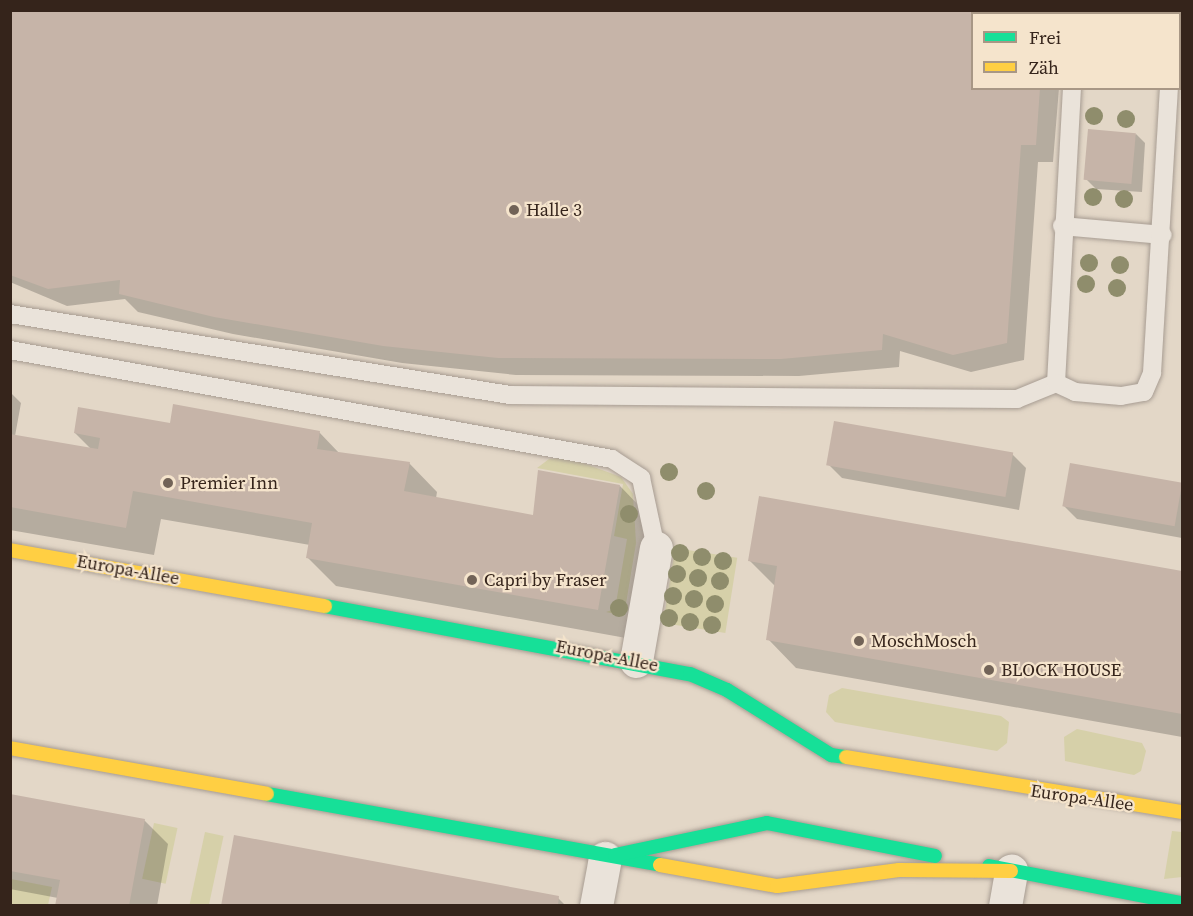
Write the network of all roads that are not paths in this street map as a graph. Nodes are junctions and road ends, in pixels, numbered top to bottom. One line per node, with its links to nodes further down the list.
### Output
1 (1072, 90): 3 (lane)
2 (1169, 90): 4 (lane)
3 (1062, 226): 4 (lane); 7 (lane)
4 (1163, 235): 7 (lane)
5 (10, 314): 7 (lane)
6 (10, 350): 8 (lane)
7 (1056, 383)
8 (656, 548): 10 (street)
9 (10, 550): 10 (street, Europa-Allee)
10 (636, 661): 12 (street, Europa-Allee)
11 (10, 748): 13 (street)
12 (1182, 812)
13 (605, 858): 14 (street); 14 (street); 16 (street)
14 (1011, 870): 15 (street); 17 (street)
15 (1182, 903)
16 (596, 906)
17 (1005, 906)

